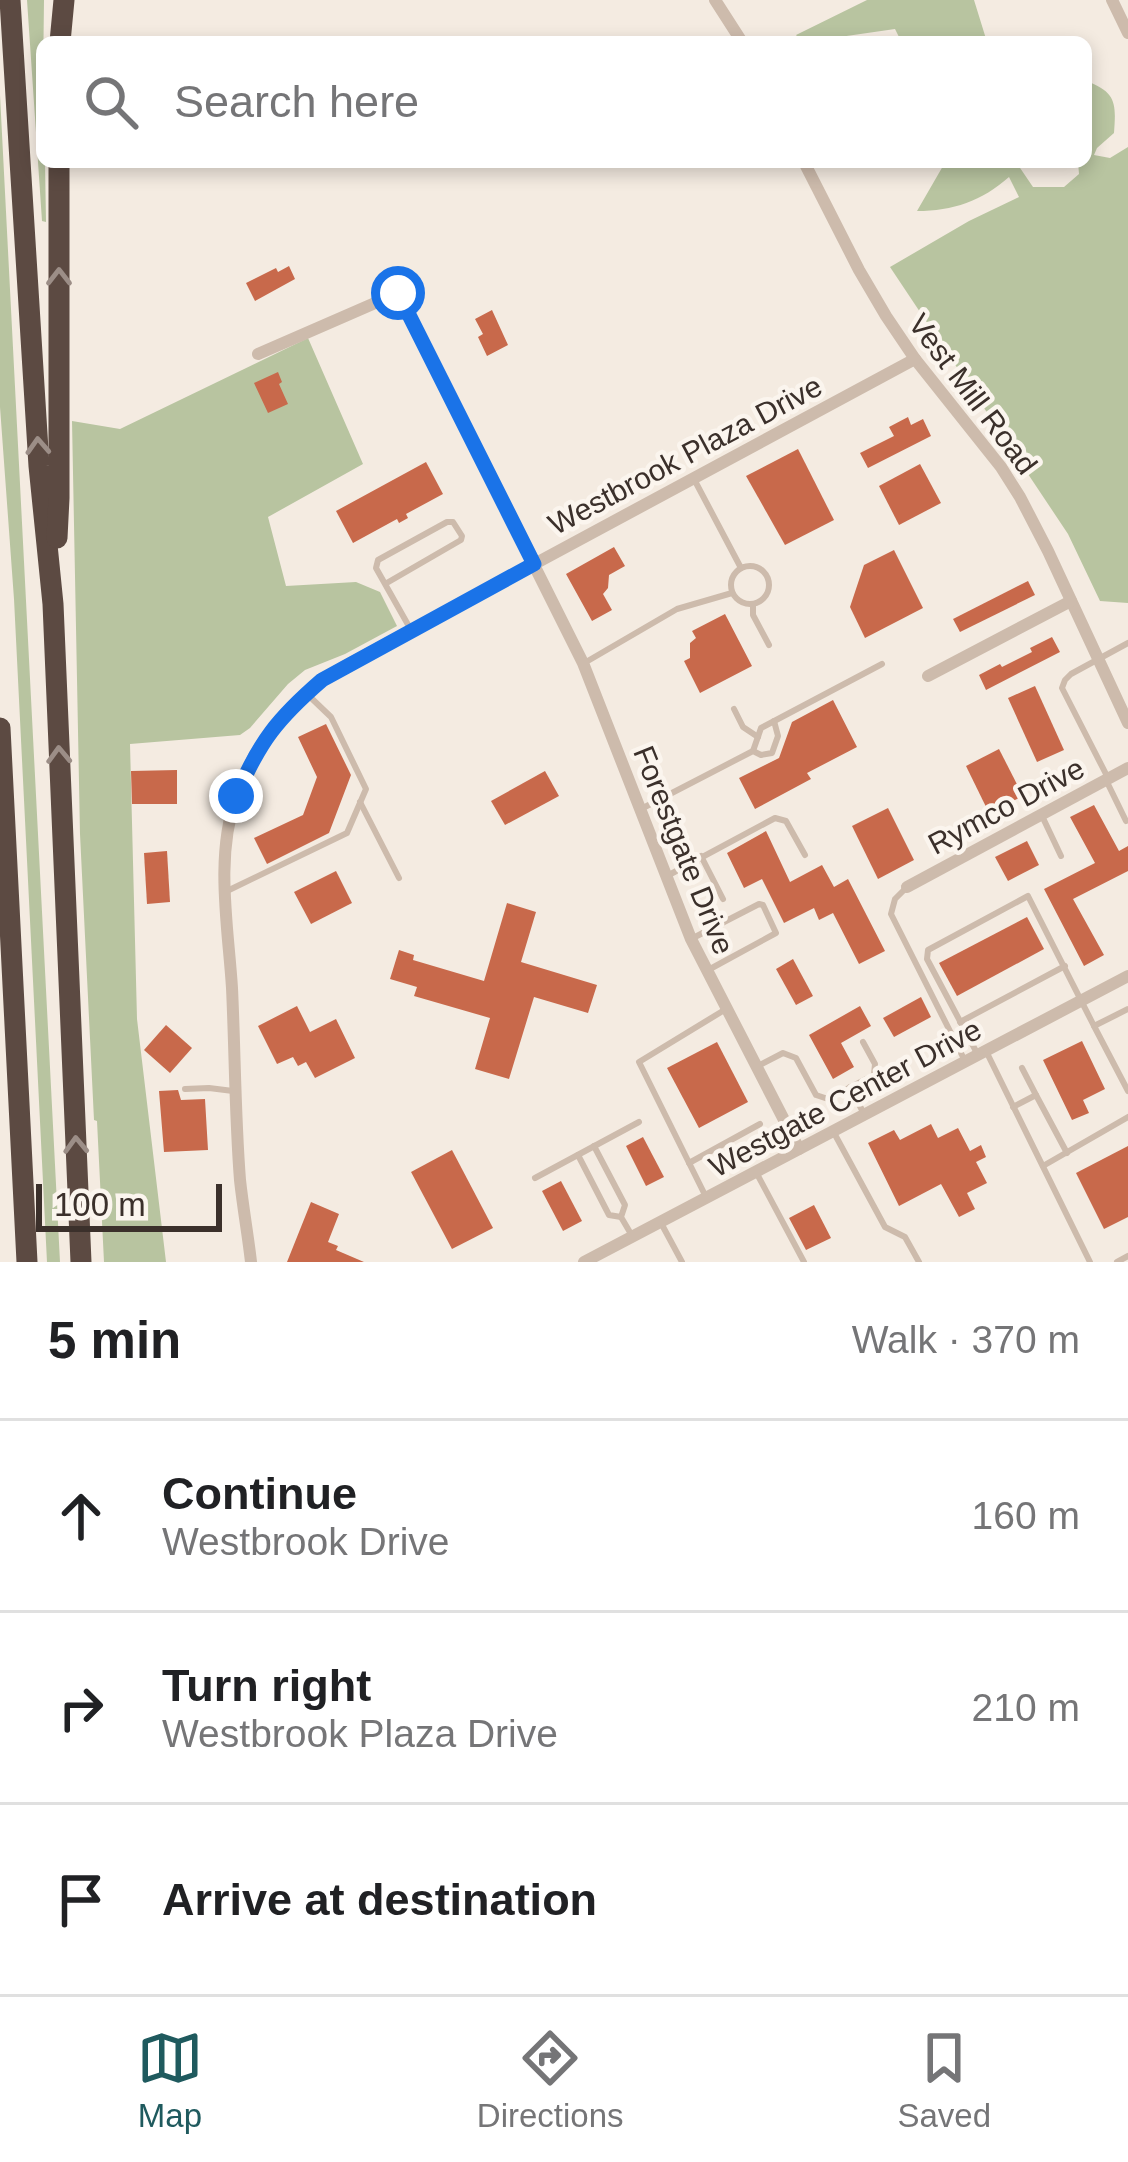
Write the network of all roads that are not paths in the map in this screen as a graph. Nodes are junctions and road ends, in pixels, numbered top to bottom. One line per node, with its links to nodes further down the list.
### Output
1 (10, 0): 18 (highway, one-way to 1)
2 (60, 0): 6 (highway)
3 (715, 0): 7 (street)
4 (1112, 0): 5 (street)
5 (1128, 33)
6 (59, 36)
7 (738, 36)
8 (59, 168): 18 (highway, one-way to 8)
9 (807, 168): 11 (street, Vest Mill Road)
10 (258, 353): 13 (street, Forestgate Drive)
11 (915, 359): 12 (street, Westbrook Plaza Drive); 17 (street, Vest Mill Road)
12 (693, 478): 13 (street, Westbrook Plaza Drive); 14 (lane)
13 (534, 564): 20 (street, Westbrook Plaza Drive); 24 (street, Forestgate Drive)
14 (741, 568): 16 (lane); 19 (lane)
15 (385, 584): 15 (lane); 20 (lane)
16 (732, 592): 19 (lane); 24 (lane)
17 (1072, 601): 23 (street, Vest Mill Road); 26 (street)
18 (53, 604): 86 (highway, one-way to 18)
19 (753, 605): 22 (lane)
20 (411, 630): 27 (street, Westbrook Plaza Drive)
21 (1128, 643): 23 (lane)
22 (769, 645)
23 (1099, 659): 30 (street, Vest Mill Road); 35 (lane)
24 (583, 663): 37 (street, Forestgate Drive)
25 (883, 664): 29 (lane)
26 (928, 676)
27 (307, 693): 36 (lane); 46 (street, Westbrook Plaza Drive)
28 (734, 709): 32 (lane)
29 (774, 721): 32 (lane); 33 (lane)
30 (1128, 723)
31 (0, 728): 85 (highway)
32 (758, 737): 33 (lane)
33 (753, 751): 37 (lane)
34 (1128, 768): 35 (street, Rymco Drive)
35 (1107, 779): 38 (street, Rymco Drive); 39 (lane)
36 (360, 802): 44 (lane); 46 (lane)
37 (640, 809): 43 (street, Forestgate Drive)
38 (1041, 815): 42 (lane); 45 (street, Rymco Drive)
39 (1126, 821)
40 (805, 855): 41 (lane)
41 (701, 856): 43 (lane); 47 (lane)
42 (1061, 856)
43 (667, 876): 48 (street, Forestgate Drive)
44 (399, 878)
45 (907, 886): 58 (lane)
46 (225, 892): 63 (street, Westbrook Plaza Drive)
47 (723, 899)
48 (691, 939): 50 (street, Forestgate Drive); 50 (lane)
49 (1065, 966): 52 (lane); 55 (lane); 55 (lane)
50 (707, 971): 53 (street, Forestgate Drive)
51 (1128, 976): 52 (street, Westgate Center Drive)
52 (1081, 1001): 56 (lane); 58 (street, Westgate Center Drive)
53 (726, 1009): 59 (street, Forestgate Drive); 76 (lane)
54 (1128, 1009): 56 (lane)
55 (960, 1022): 58 (lane)
56 (1094, 1026): 64 (lane)
57 (863, 1042): 61 (lane)
58 (976, 1056): 66 (lane); 67 (street, Westgate Center Drive)
59 (757, 1067): 61 (lane); 73 (street, Forestgate Drive)
60 (1022, 1068): 65 (lane)
61 (850, 1087): 67 (lane)
62 (185, 1090): 63 (lane)
63 (236, 1091): 87 (street, Westbrook Plaza Drive)
64 (1128, 1091)
65 (1036, 1095): 66 (lane); 74 (lane)
66 (1013, 1107): 77 (lane)
67 (864, 1115): 71 (street, Westgate Center Drive)
68 (1128, 1117): 74 (lane)
69 (639, 1122): 72 (lane)
70 (760, 1124): 76 (lane)
71 (833, 1131): 73 (street, Westgate Center Drive); 91 (lane)
72 (595, 1146): 75 (lane); 81 (lane)
73 (799, 1149): 78 (street, Westgate Center Drive)
74 (1066, 1153): 77 (lane)
75 (578, 1155): 79 (lane); 81 (lane)
76 (688, 1162): 80 (lane)
77 (1043, 1166): 92 (lane)
78 (756, 1172): 80 (street, Westgate Center Drive); 90 (lane)
79 (535, 1178)
80 (706, 1198): 82 (street, Westgate Center Drive)
81 (621, 1217): 83 (lane)
82 (661, 1222): 83 (street, Westgate Center Drive); 89 (lane)
83 (632, 1237): 88 (street, Westgate Center Drive)
84 (1128, 1256): 93 (lane)
85 (27, 1262)
86 (81, 1262)
87 (251, 1262)
88 (584, 1262)
89 (682, 1262)
90 (804, 1262)
91 (919, 1262)
92 (1090, 1262)
93 (1117, 1262)

